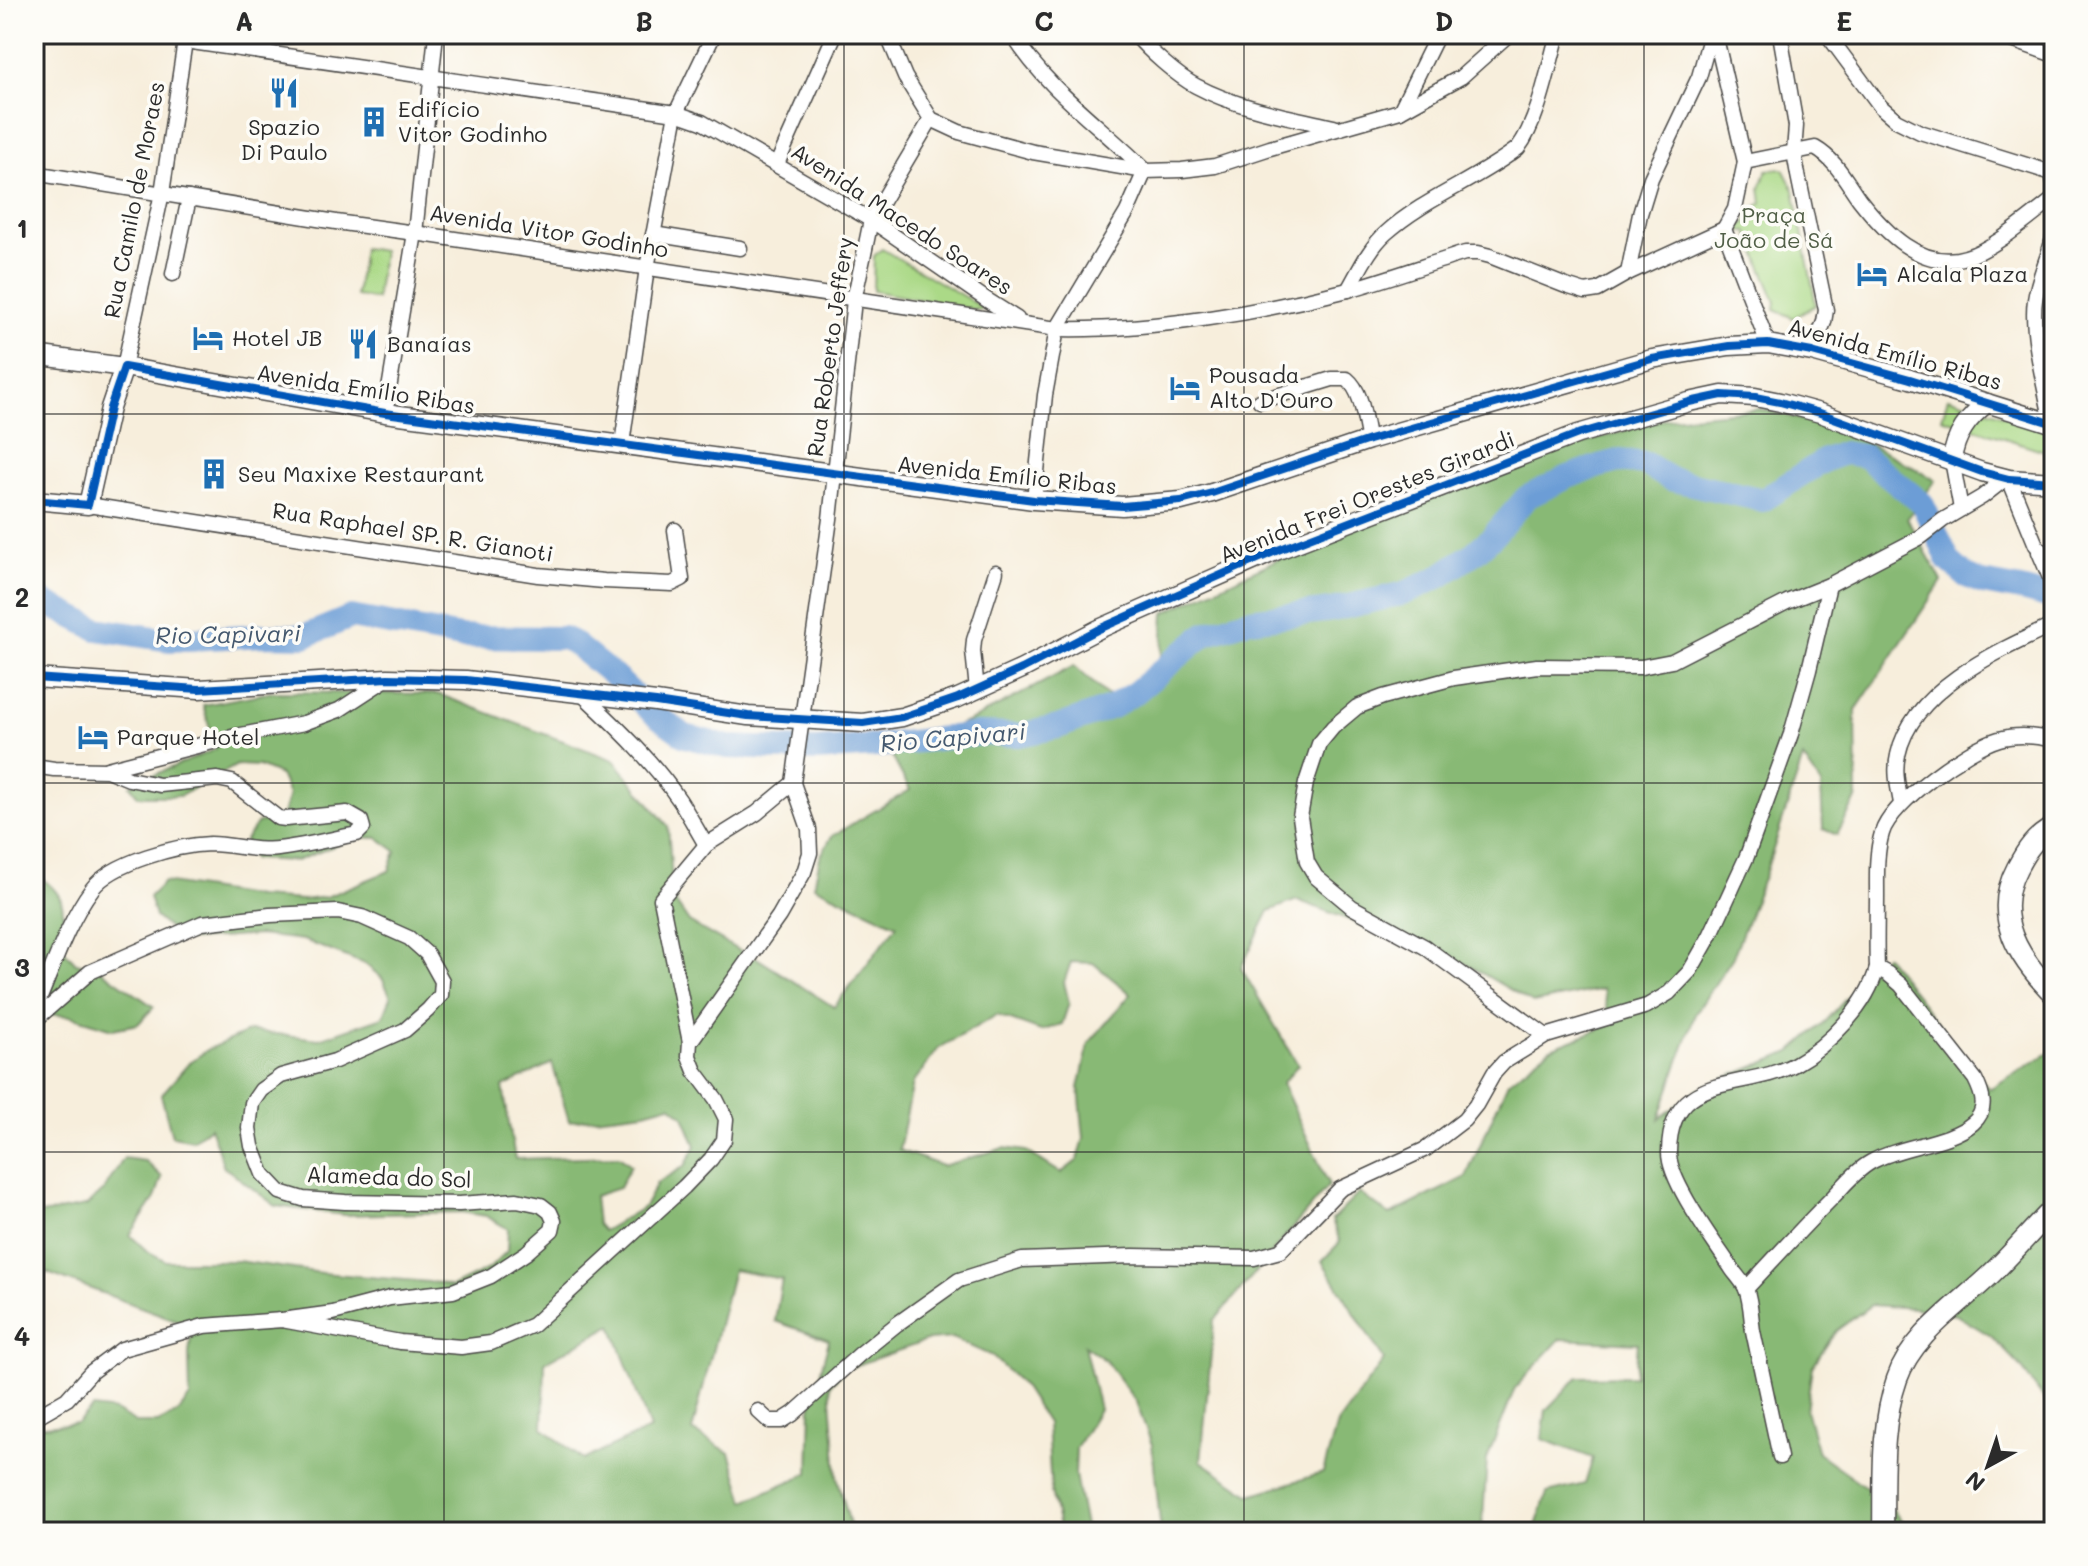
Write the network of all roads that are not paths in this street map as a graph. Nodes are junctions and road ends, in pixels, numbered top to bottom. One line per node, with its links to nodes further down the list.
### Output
1 (146, 34): 15 (street, Avenida Macedo Soares)
2 (436, 34): 17 (street)
3 (714, 34): 19 (street)
4 (835, 34): 24 (street)
5 (887, 34): 20 (street)
6 (1012, 34): 25 (street)
7 (1135, 34): 21 (street)
8 (1438, 34): 18 (street)
9 (1509, 34): 18 (street)
10 (1558, 34): 40 (street)
11 (1713, 34): 23 (street); 38 (street)
12 (1780, 34): 22 (street)
13 (1827, 34): 26 (street)
14 (1995, 34): 16 (street)
15 (185, 41): 17 (street, Avenida Macedo Soares); 28 (street, Rua Camilo de Moraes)
16 (2054, 55)
17 (432, 76): 19 (street, Avenida Macedo Soares); 33 (street)
18 (1400, 111): 21 (street)
19 (676, 113): 24 (street, Avenida Macedo Soares); 34 (street)
20 (931, 119): 25 (street); 31 (street, Rua Roberto Jeffery)
21 (1338, 128): 25 (street)
22 (1794, 152): 23 (street); 30 (street); 47 (street)
23 (1745, 162): 32 (street)
24 (777, 164): 31 (street, Avenida Macedo Soares)
25 (1145, 171): 45 (street)
26 (2053, 171)
27 (34, 173): 28 (street, Avenida Vitor Godinho)
28 (162, 193): 29 (street, Avenida Vitor Godinho); 49 (street, Rua Camilo de Moraes)
29 (189, 198): 33 (street, Avenida Vitor Godinho); 39 (street)
30 (2054, 199)
31 (871, 220): 41 (street, Rua Roberto Jeffery); 42 (street, Avenida Macedo Soares)
32 (1724, 229): 38 (street, Avenida Vitor Godinho); 46 (street)
33 (415, 233): 37 (street, Avenida Vitor Godinho); 52 (street)
34 (653, 234): 36 (street); 37 (street)
35 (2054, 234): 53 (street)
36 (740, 248)
37 (647, 268): 41 (street, Avenida Vitor Godinho); 55 (street)
38 (1628, 273): 40 (street, Avenida Vitor Godinho)
39 (173, 274)
40 (1348, 290): 45 (street, Avenida Vitor Godinho)
41 (854, 300): 43 (street, Avenida Vitor Godinho); 57 (street, Rua Roberto Jeffery)
42 (987, 300): 43 (street); 44 (street, Avenida Macedo Soares)
43 (979, 317): 44 (street, Avenida Vitor Godinho)
44 (1025, 323): 45 (street, Avenida Vitor Godinho)
45 (1057, 329): 61 (street)
46 (1768, 344): 47 (street, Avenida Emílio Ribas); 54 (street, Avenida Emílio Ribas)
47 (1812, 352): 51 (street, Avenida Emílio Ribas)
48 (34, 355): 49 (street, Avenida Emílio Ribas)
49 (124, 367): 52 (street, Avenida Emílio Ribas); 62 (street)
50 (1260, 401): 54 (street)
51 (1987, 403): 53 (street, Avenida Emílio Ribas); 56 (street)
52 (385, 413): 55 (street, Avenida Emílio Ribas)
53 (2053, 424)
54 (1369, 440): 61 (street, Avenida Emílio Ribas)
55 (622, 444): 57 (street, Avenida Emílio Ribas)
56 (1952, 460): 58 (street, Avenida Frei Orestes Girardi); 63 (street); 73 (street, Avenida Frei Orestes Girardi)
57 (834, 474): 61 (street, Avenida Emílio Ribas); 75 (street, Rua Roberto Jeffery)
58 (2007, 479): 59 (street, Avenida Frei Orestes Girardi); 63 (street); 65 (street)
59 (2054, 482)
60 (34, 500): 62 (street)
61 (1034, 500)
62 (88, 505): 64 (street, Rua Raphael SP. R. Gianoti)
63 (1961, 509): 68 (street)
64 (675, 530)
65 (2036, 545): 66 (street); 69 (street)
66 (2054, 563)
67 (996, 572): 73 (street)
68 (1829, 585): 87 (street); 87 (street)
69 (2054, 587)
70 (2054, 625): 80 (street)
71 (34, 678): 72 (street, Avenida Frei Orestes Girardi)
72 (388, 678): 74 (street, Avenida Frei Orestes Girardi); 78 (street)
73 (977, 690): 75 (street, Avenida Frei Orestes Girardi)
74 (582, 694): 75 (street, Avenida Frei Orestes Girardi); 82 (street)
75 (801, 725): 79 (street, Rua Roberto Jeffery)
76 (2054, 740): 80 (street)
77 (34, 766): 78 (street)
78 (107, 770): 85 (street)
79 (793, 778): 82 (street); 88 (street)
80 (1901, 803): 83 (street)
81 (2054, 827): 84 (main road)
82 (706, 845): 88 (street)
83 (1877, 968): 90 (street); 90 (street)
84 (2054, 994)
85 (34, 1012)
86 (34, 1021): 91 (street, Alameda do Sol)
87 (1546, 1036): 92 (street)
88 (690, 1042): 91 (street)
89 (2054, 1208): 95 (main road)
90 (1746, 1289): 94 (street)
91 (282, 1320): 93 (street)
92 (758, 1411)
93 (34, 1418)
94 (1780, 1457)
95 (1883, 1532)

